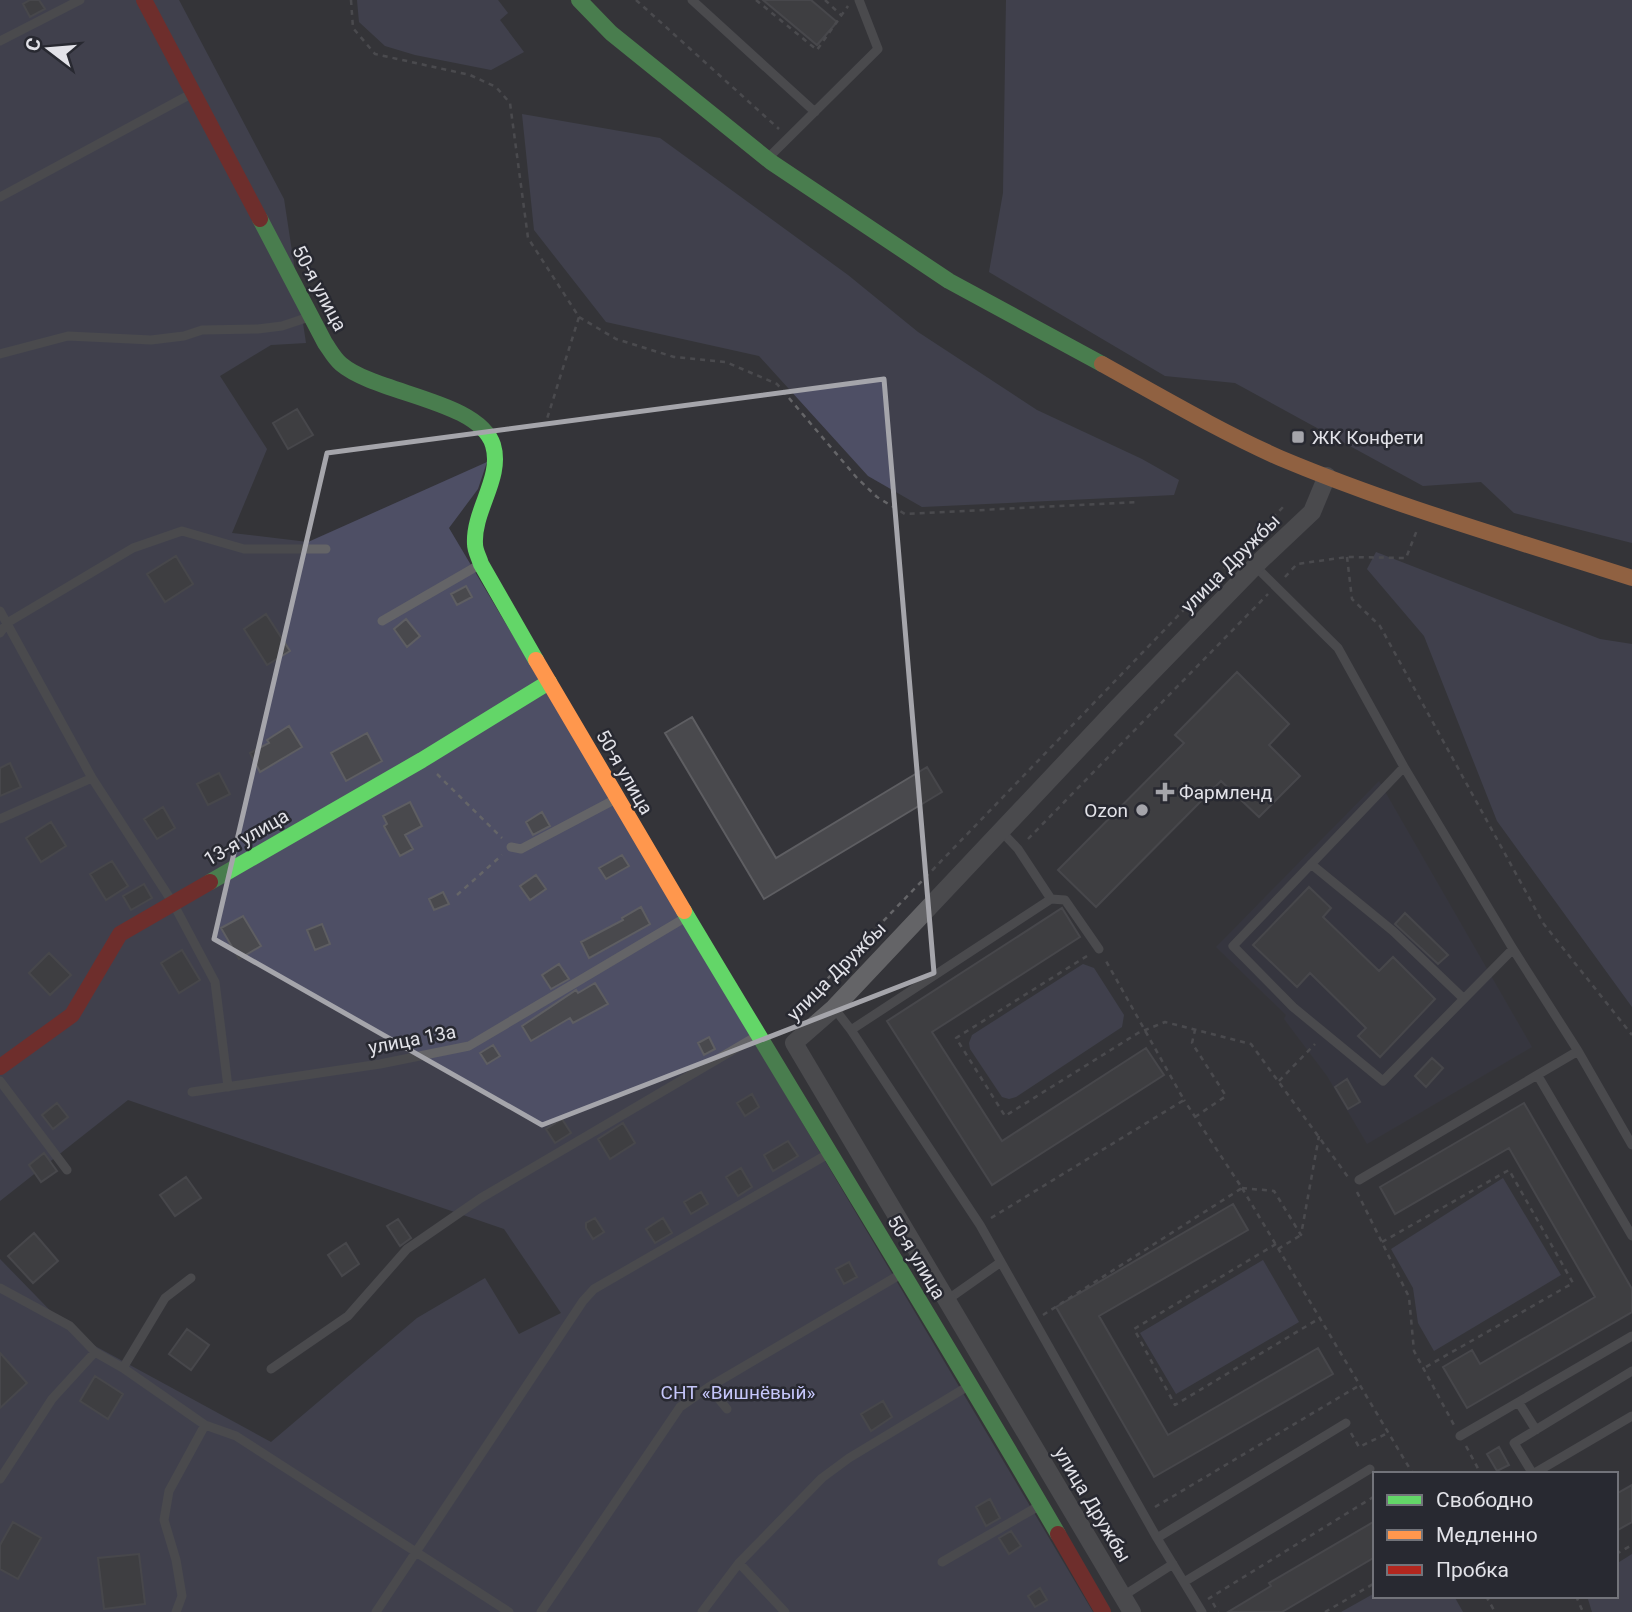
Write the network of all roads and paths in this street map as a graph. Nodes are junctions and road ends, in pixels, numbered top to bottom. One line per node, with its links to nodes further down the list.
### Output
1 (80, 0): 12 (lane)
2 (144, 0): 13 (street, 50-я улица)
3 (351, 0): 19 (path)
4 (579, 0): 16 (street)
5 (636, 0): 15 (path)
6 (692, 0): 14 (lane)
7 (756, 0): 11 (path)
8 (825, 0): 11 (path)
9 (851, 0): 11 (path)
10 (859, 0): 14 (lane)
11 (842, 16)
12 (0, 41)
13 (193, 93): 17 (lane); 18 (street, 50-я улица)
14 (814, 112): 15 (lane)
15 (789, 138): 16 (lane)
16 (767, 159): 22 (street)
17 (0, 197)
18 (311, 316): 20 (lane); 28 (street, 50-я улица)
19 (579, 317): 21 (path); 23 (path)
20 (0, 354)
21 (546, 422)
22 (1326, 476): 25 (street); 29 (street, улица Дружбы)
23 (1137, 502)
24 (1285, 505): 53 (path)
25 (1424, 510): 27 (path); 30 (street)
26 (326, 549): 34 (lane)
27 (1347, 557): 31 (path); 60 (path)
28 (481, 564): 33 (lane); 36 (street, 50-я улица)
29 (1255, 566): 31 (lane); 42 (street, улица Дружбы)
30 (1632, 578)
31 (1275, 586): 38 (lane); 44 (path)
32 (0, 611): 34 (lane)
33 (382, 621)
34 (7, 624): 35 (lane); 39 (lane)
35 (0, 633)
36 (549, 682): 37 (street, 13-я улица); 40 (street, 50-я улица)
37 (422, 760): 43 (path); 48 (street, 13-я улица)
38 (1404, 766): 45 (lane); 51 (lane)
39 (92, 778): 41 (lane); 48 (lane)
40 (616, 799): 43 (lane); 49 (street, 50-я улица)
41 (0, 819)
42 (1001, 831): 44 (lane); 54 (street, улица Дружбы)
43 (511, 847): 46 (path)
44 (1018, 849): 47 (lane)
45 (1311, 864): 52 (lane); 58 (lane)
46 (457, 895)
47 (1051, 899): 50 (lane); 56 (lane)
48 (173, 903): 62 (street, 13-я улица); 66 (lane)
49 (688, 916): 59 (street, 50-я улица); 66 (lane, улица 13а)
50 (1099, 949): 55 (path); 55 (path)
51 (1513, 949): 52 (lane); 61 (lane)
52 (1464, 999): 58 (lane)
53 (807, 1000)
54 (834, 1008): 56 (lane); 86 (street, улица Дружбы)
55 (1145, 1029): 57 (path); 68 (path)
56 (851, 1030): 76 (lane)
57 (1195, 1030): 65 (path); 69 (path)
58 (1325, 1034): 65 (path)
59 (760, 1035): 72 (street, 50-я улица); 93 (lane)
60 (1632, 1035)
61 (1578, 1051): 63 (lane); 71 (lane)
62 (0, 1067)
63 (1538, 1076): 74 (lane); 78 (lane)
64 (0, 1081): 73 (lane)
65 (1279, 1082): 70 (path)
66 (228, 1087): 67 (lane, улица 13а)
67 (192, 1092)
68 (1184, 1100): 69 (path); 76 (path)
69 (1195, 1116): 75 (path)
70 (1318, 1136): 77 (path); 79 (path)
71 (1632, 1144)
72 (830, 1153): 83 (street, 50-я улица); 116 (lane)
73 (67, 1170)
74 (1359, 1180)
75 (1242, 1188): 77 (path); 80 (path); 88 (path)
76 (980, 1225): 82 (lane)
77 (1301, 1236): 81 (path)
78 (1632, 1236)
79 (1382, 1242): 92 (path); 92 (path)
80 (1276, 1244): 81 (path); 87 (path)
81 (1278, 1249): 87 (path)
82 (1001, 1262): 86 (lane); 88 (lane)
83 (902, 1273): 95 (street, 50-я улица); 97 (lane)
84 (191, 1278): 91 (lane)
85 (0, 1288): 90 (lane)
86 (947, 1300): 122 (street, улица Дружбы)
87 (1320, 1318): 96 (path)
88 (1034, 1320): 114 (lane)
89 (1632, 1336): 98 (lane)
90 (95, 1352): 91 (lane); 111 (lane)
91 (123, 1368): 102 (lane)
92 (1423, 1368): 105 (path)
93 (271, 1369)
94 (1632, 1371): 103 (lane)
95 (971, 1384): 113 (street, 50-я улица); 118 (lane)
96 (1360, 1385): 104 (path); 114 (path)
97 (709, 1387): 99 (lane); 127 (lane)
98 (1518, 1403): 103 (lane); 105 (lane)
99 (727, 1409)
100 (1632, 1416): 110 (lane)
101 (1346, 1423): 104 (path); 115 (lane)
102 (205, 1425): 116 (lane); 124 (lane)
103 (1536, 1430): 109 (lane)
104 (1388, 1433): 107 (path)
105 (1460, 1436): 108 (path)
106 (1370, 1469): 120 (lane)
107 (1411, 1472)
108 (1480, 1472)
109 (1532, 1472)
110 (1536, 1472)
111 (0, 1479)
112 (1373, 1497): 123 (path)
113 (1040, 1505): 117 (lane); 130 (street, 50-я улица)
114 (1144, 1514): 115 (lane)
115 (1157, 1538): 119 (lane)
116 (416, 1553): 125 (lane); 126 (lane)
117 (942, 1562)
118 (739, 1563): 128 (lane); 129 (lane)
119 (1173, 1564): 120 (lane); 122 (lane)
120 (1184, 1582): 123 (lane)
121 (1373, 1584): 132 (path)
122 (1123, 1596): 131 (street, улица Дружбы)
123 (1200, 1609)
124 (176, 1612)
125 (376, 1612)
126 (509, 1612)
127 (541, 1612)
128 (702, 1612)
129 (785, 1612)
130 (1103, 1612)
131 (1132, 1612)
132 (1325, 1612)

